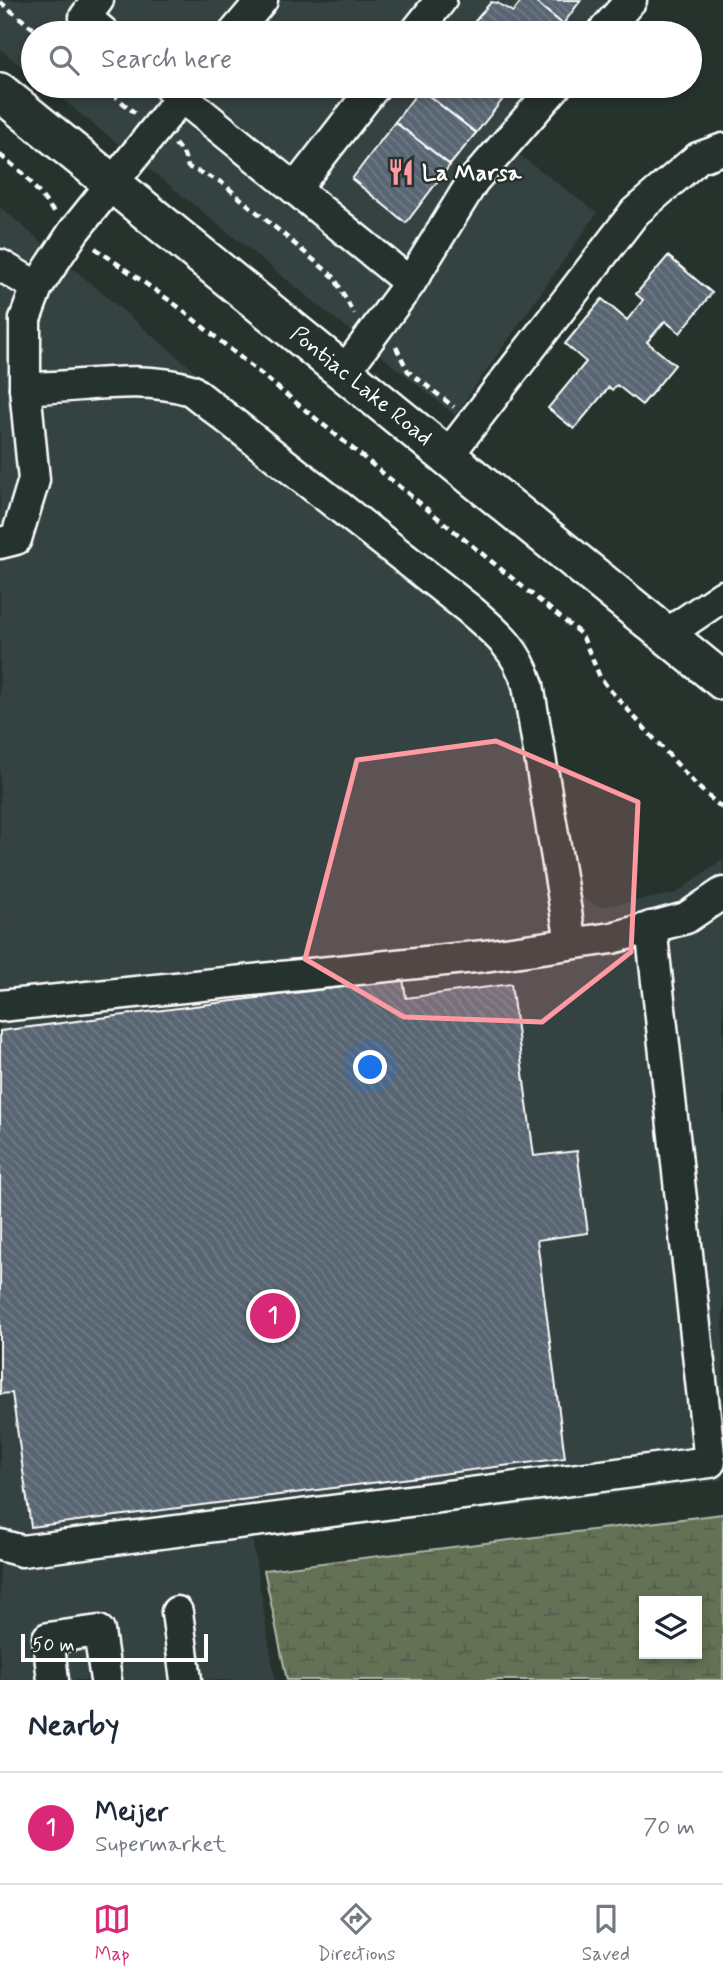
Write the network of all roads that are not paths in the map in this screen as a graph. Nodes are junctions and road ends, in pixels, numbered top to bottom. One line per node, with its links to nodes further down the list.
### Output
1 (98, 0): 5 (lane)
2 (262, 0): 6 (lane)
3 (441, 0): 7 (lane)
4 (631, 0): 8 (lane)
5 (90, 21)
6 (244, 21)
7 (424, 21)
8 (613, 21)
9 (0, 92): 15 (main road, Pontiac Lake Road)
10 (174, 98): 15 (lane)
11 (190, 98): 16 (lane)
12 (366, 98): 16 (lane)
13 (546, 98): 18 (lane)
14 (723, 149): 22 (lane)
15 (112, 183): 19 (lane); 20 (main road, Pontiac Lake Road)
16 (295, 189): 18 (lane)
17 (0, 265): 19 (lane)
18 (410, 283): 20 (lane)
19 (37, 287): 21 (lane)
20 (345, 371): 22 (main road, Pontiac Lake Road)
21 (25, 388): 23 (lane); 29 (lane)
22 (448, 455): 25 (main road, Pontiac Lake Road)
23 (0, 542)
24 (723, 596): 25 (lane)
25 (667, 634): 26 (main road, Pontiac Lake Road)
26 (723, 681)
27 (723, 893): 28 (lane)
28 (652, 927): 29 (lane); 31 (lane)
29 (571, 942): 30 (lane)
30 (0, 1006)
31 (0, 1545)
32 (177, 1612): 35 (lane)
33 (53, 1680): 34 (lane)
34 (106, 1680)
35 (187, 1680)

